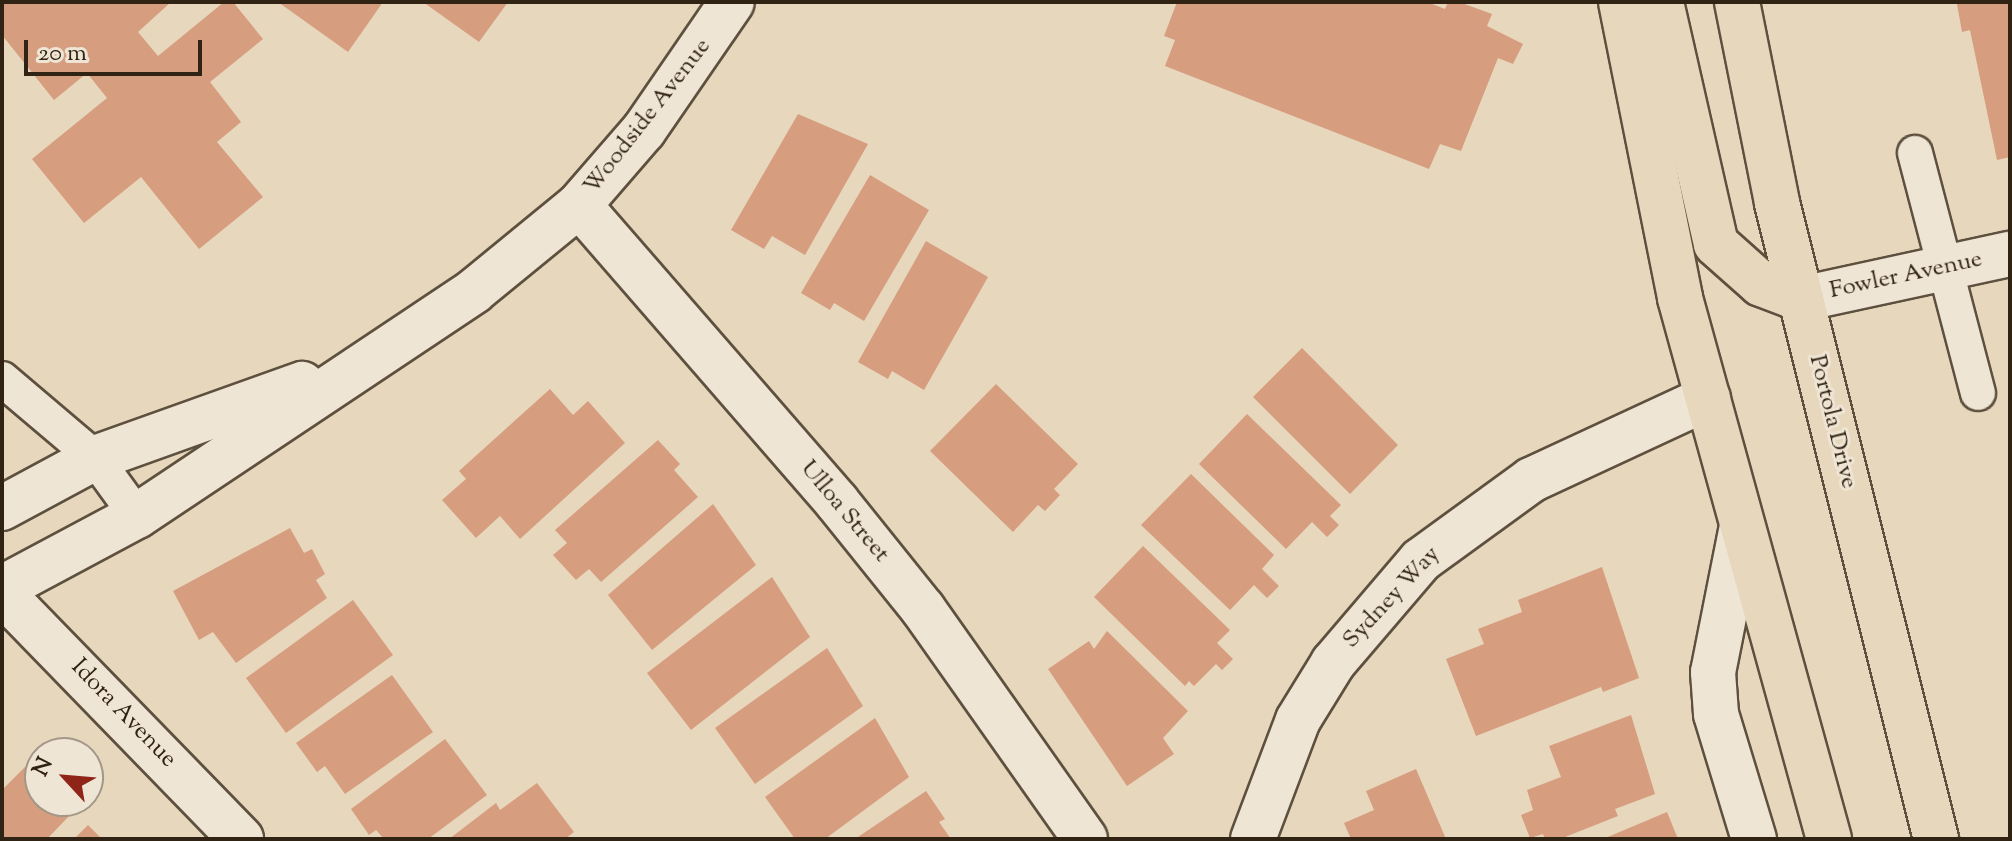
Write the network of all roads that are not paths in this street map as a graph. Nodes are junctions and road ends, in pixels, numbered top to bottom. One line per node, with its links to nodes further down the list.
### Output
1 (732, 2): 6 (street, Woodside Avenue)
2 (1621, 2): 13 (main road)
3 (1661, 2): 9 (main road)
4 (1737, 2): 9 (main road, Portola Drive)
5 (1915, 153): 8 (lane)
6 (579, 205): 10 (street, Woodside Avenue); 20 (street, Ulloa Street)
7 (2010, 254): 8 (street, Fowler Avenue)
8 (1945, 266): 9 (street, Fowler Avenue); 12 (lane)
9 (1801, 299): 24 (main road, Portola Drive)
10 (359, 364): 14 (street, Woodside Avenue); 16 (street, Woodside Avenue)
11 (2, 379): 14 (lane)
12 (1978, 393)
13 (1708, 398): 17 (main road); 21 (street, Sydney Way)
14 (95, 458): 15 (street, Woodside Avenue); 16 (lane)
15 (2, 508)
16 (137, 516): 18 (street, Woodside Avenue)
17 (1742, 526): 22 (street); 23 (main road)
18 (2, 590): 19 (street, Idora Avenue)
19 (241, 839)
20 (1085, 839)
21 (1253, 839)
22 (1754, 839)
23 (1829, 839)
24 (1936, 839)

